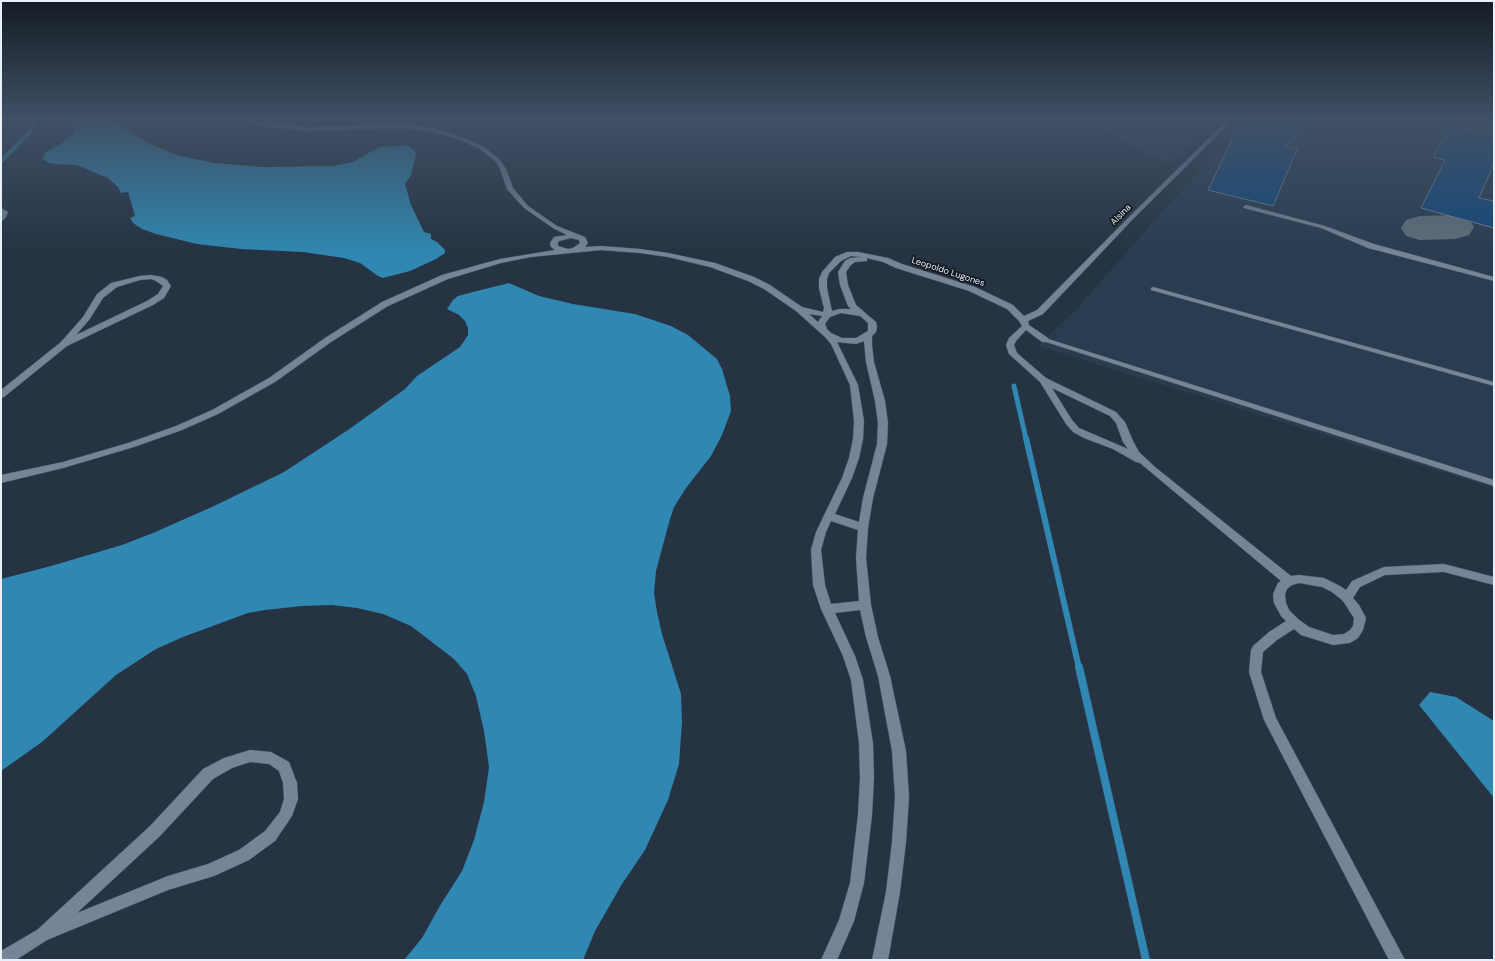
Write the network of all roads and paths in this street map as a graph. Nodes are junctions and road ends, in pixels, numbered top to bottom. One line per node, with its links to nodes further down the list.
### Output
1 (500, 165): 6 (street)
2 (1184, 165): 20 (street, Alsina)
3 (1246, 206): 15 (street)
4 (1, 210): 5 (street)
5 (1, 220)
6 (555, 227): 7 (street); 9 (street)
7 (575, 236): 8 (street); 9 (street)
8 (584, 241): 10 (street); 11 (street)
9 (554, 243): 12 (street); 13 (street)
10 (601, 248): 11 (street); 17 (street)
11 (575, 250): 12 (street)
12 (564, 251): 13 (street)
13 (532, 255): 29 (street)
14 (899, 266): 18 (street); 19 (street); 20 (street, Leopoldo Lugones)
15 (1494, 279)
16 (1153, 289): 26 (lane)
17 (799, 309): 19 (street); 21 (street)
18 (863, 314): 19 (street); 22 (street)
19 (827, 315): 21 (street)
20 (1024, 323): 23 (street, Leopoldo Lugones); 25 (street, Alsina)
21 (826, 332): 22 (street); 33 (street)
22 (868, 336): 34 (street)
23 (1045, 340): 32 (lane)
24 (64, 344): 24 (street); 27 (street)
25 (1043, 380): 28 (street); 28 (street)
26 (1494, 384)
27 (1, 395)
28 (1152, 469): 35 (street)
29 (24, 473): 30 (street); 31 (street)
30 (1, 475)
31 (1, 478)
32 (1494, 483)
33 (828, 516): 34 (street); 39 (street)
34 (863, 528): 38 (street)
35 (1289, 581): 37 (street); 40 (street)
36 (1494, 581): 37 (street)
37 (1347, 598): 40 (street)
38 (865, 605): 39 (street); 44 (street)
39 (827, 609): 43 (street)
40 (1294, 622): 45 (street)
41 (42, 935): 41 (street); 42 (street)
42 (1, 960)
43 (829, 960)
44 (880, 960)
45 (1397, 960)

